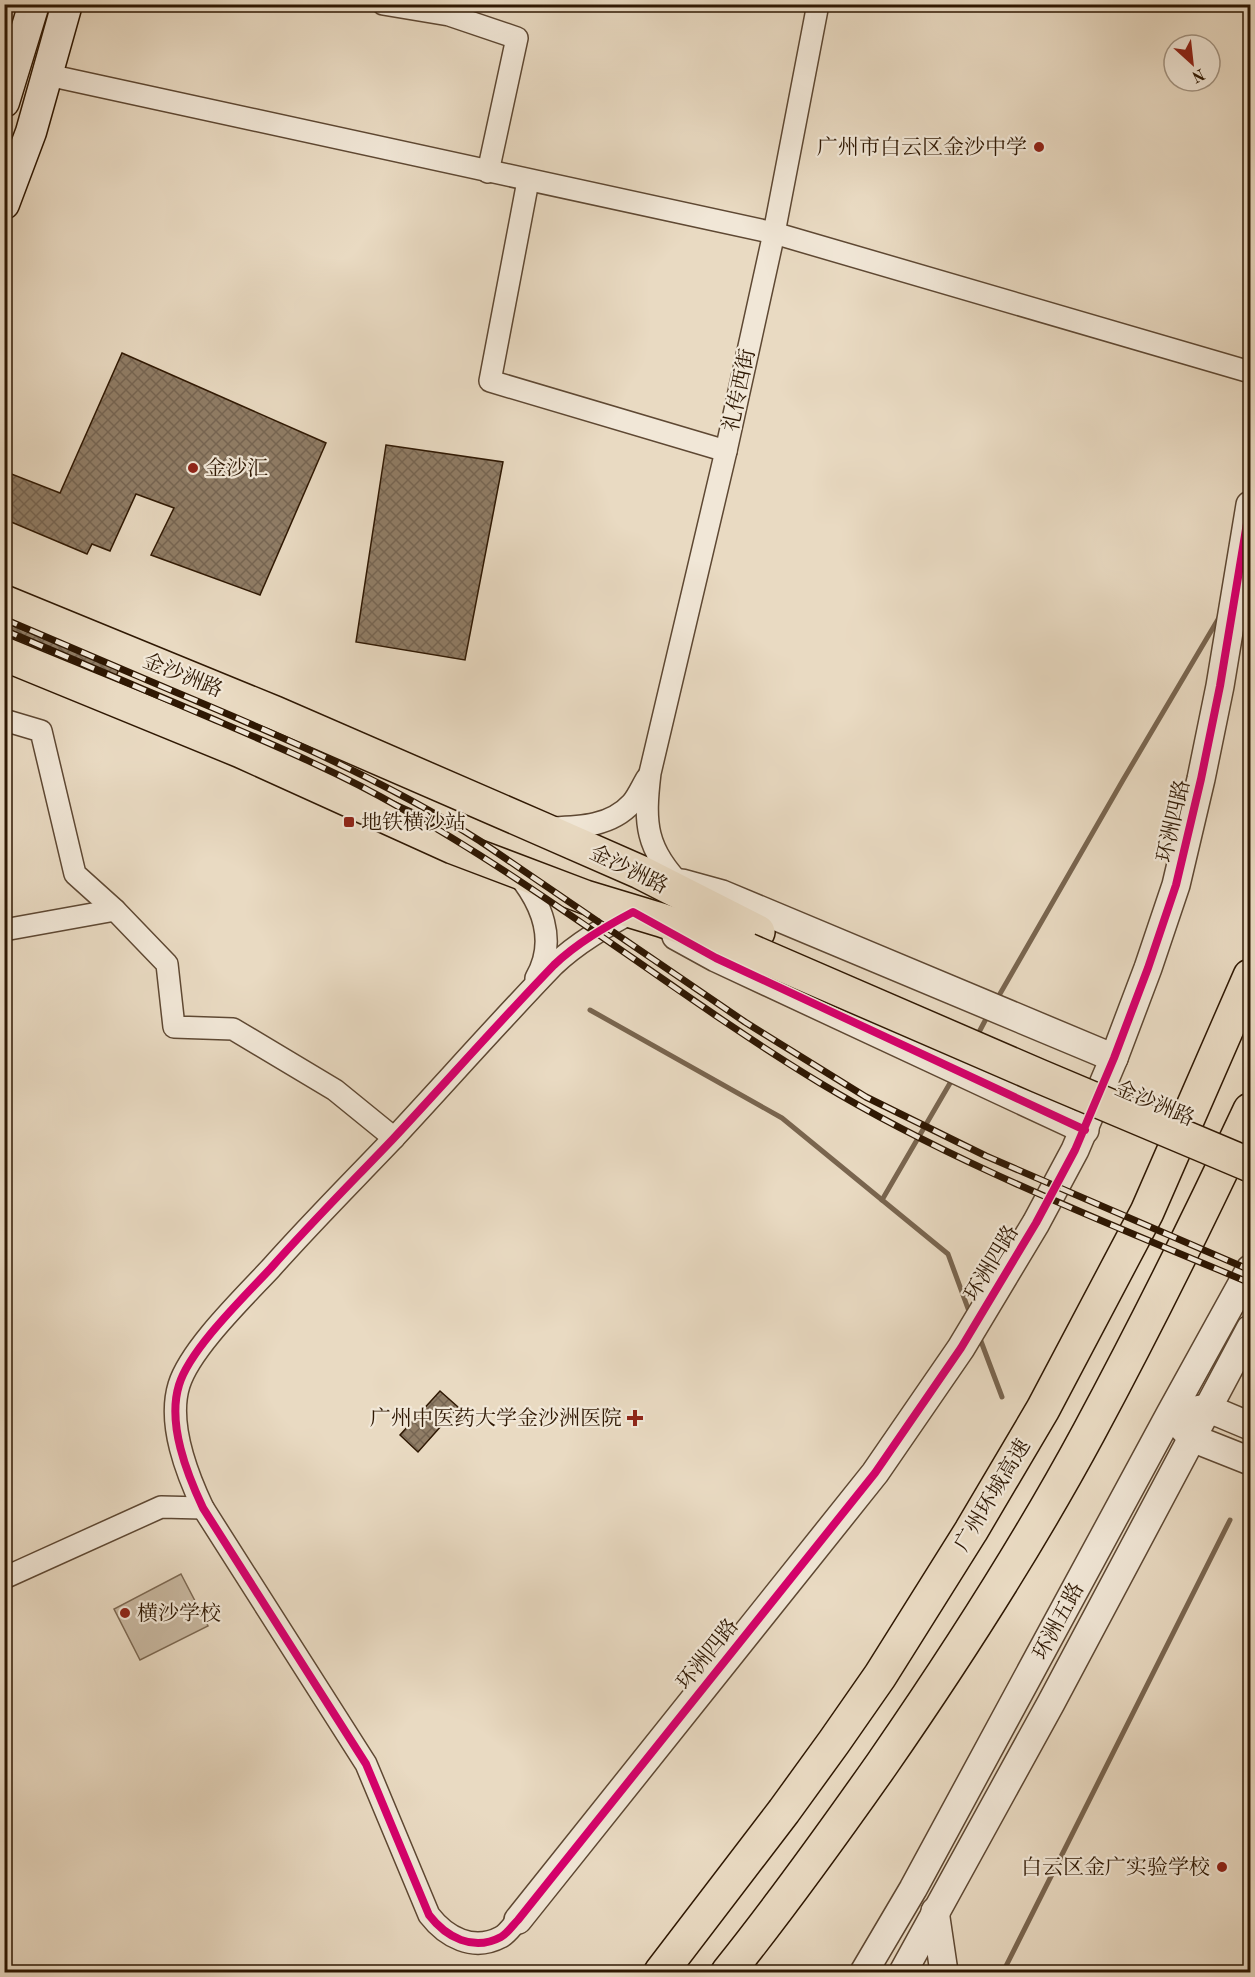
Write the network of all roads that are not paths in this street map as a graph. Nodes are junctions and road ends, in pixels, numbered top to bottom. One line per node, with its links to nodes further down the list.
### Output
1 (34, 4): 6 (main road)
2 (68, 4): 5 (main road)
3 (383, 4): 7 (street)
4 (818, 4): 10 (street, 礼传西街)
5 (48, 75): 7 (street); 9 (main road)
6 (4, 102)
7 (488, 172): 8 (street)
8 (528, 181): 10 (street); 12 (street)
9 (4, 204)
10 (774, 233): 11 (street); 12 (street, 礼传西街)
11 (1251, 372)
12 (726, 451): 17 (street, 礼传西街)
13 (1251, 505): 27 (street, 环洲四路)
14 (4, 602): 18 (main road, 金沙洲路)
15 (4, 654): 19 (main road, 金沙洲路)
16 (4, 720): 21 (street)
17 (650, 773): 18 (street); 20 (street)
18 (543, 829): 20 (main road, 金沙洲路)
19 (516, 871): 22 (main road, 金沙洲路); 26 (street)
20 (689, 893): 24 (main road, 金沙洲路); 27 (street)
21 (115, 910): 23 (street); 30 (street)
22 (633, 912): 24 (main road, 金沙洲路); 26 (street); 29 (street)
23 (4, 930)
24 (753, 941): 31 (main road, 金沙洲路); 32 (main road, 金沙洲路, bridge)
25 (1251, 976): 46 (main road, 广州环城高速)
26 (528, 992): 30 (street)
27 (1114, 1058): 29 (street, 环洲四路)
28 (1251, 1110): 47 (main road)
29 (1085, 1130): 44 (street, 环洲四路)
30 (394, 1138): 40 (street)
31 (1251, 1143)
32 (1251, 1165)
33 (1251, 1269): 36 (street, 环洲五路)
34 (1251, 1329): 35 (street, 环洲五路)
35 (1207, 1408): 36 (street); 37 (street); 38 (street, 环洲五路)
36 (1170, 1414): 38 (street); 42 (street, 环洲五路)
37 (1251, 1426)
38 (1192, 1438): 39 (street); 43 (street, 环洲五路)
39 (1251, 1461)
40 (203, 1508): 41 (street); 44 (street)
41 (4, 1578)
42 (913, 1889): 43 (street); 45 (street); 48 (street, 环洲五路)
43 (936, 1912): 45 (street, 环洲五路); 50 (street)
44 (518, 1920)
45 (922, 1960): 49 (street, 环洲五路)
46 (661, 1972)
47 (728, 1972)
48 (864, 1972)
49 (903, 1972)
50 (944, 1972)

